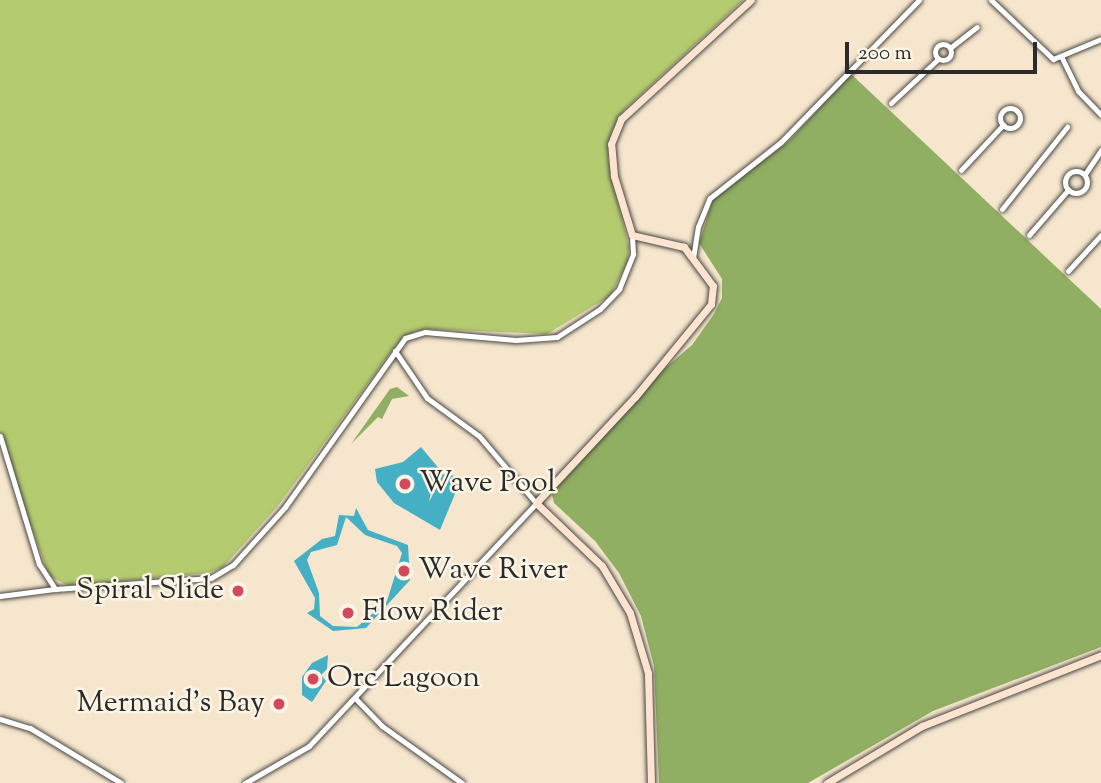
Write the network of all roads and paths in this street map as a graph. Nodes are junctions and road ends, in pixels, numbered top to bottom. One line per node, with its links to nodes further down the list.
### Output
1 (751, 0): 18 (main road)
2 (919, 0): 23 (street)
3 (991, 0): 7 (street)
4 (976, 27): 6 (street)
5 (1101, 39): 7 (street)
6 (950, 48): 8 (street); 8 (street)
7 (1062, 58): 10 (street)
8 (938, 59): 9 (street)
9 (891, 103)
10 (1101, 115)
11 (1003, 125): 14 (street)
12 (1067, 127): 17 (street)
13 (1101, 150): 15 (street)
14 (961, 170)
15 (1085, 174): 16 (street); 16 (street)
16 (1068, 190): 19 (street)
17 (1002, 209)
18 (632, 235): 23 (main road); 25 (street)
19 (1029, 235)
20 (1101, 235): 21 (street)
21 (1093, 243): 22 (street); 24 (street)
22 (1100, 249)
23 (694, 258): 27 (main road)
24 (1068, 271)
25 (395, 351): 27 (street); 28 (street)
26 (0, 436): 28 (street)
27 (536, 503): 31 (street); 36 (main road)
28 (55, 589): 29 (street)
29 (0, 596)
30 (1101, 655): 37 (main road)
31 (355, 698): 34 (street); 35 (street)
32 (0, 719): 33 (street)
33 (121, 783)
34 (245, 783)
35 (463, 783)
36 (651, 783)
37 (827, 783)

